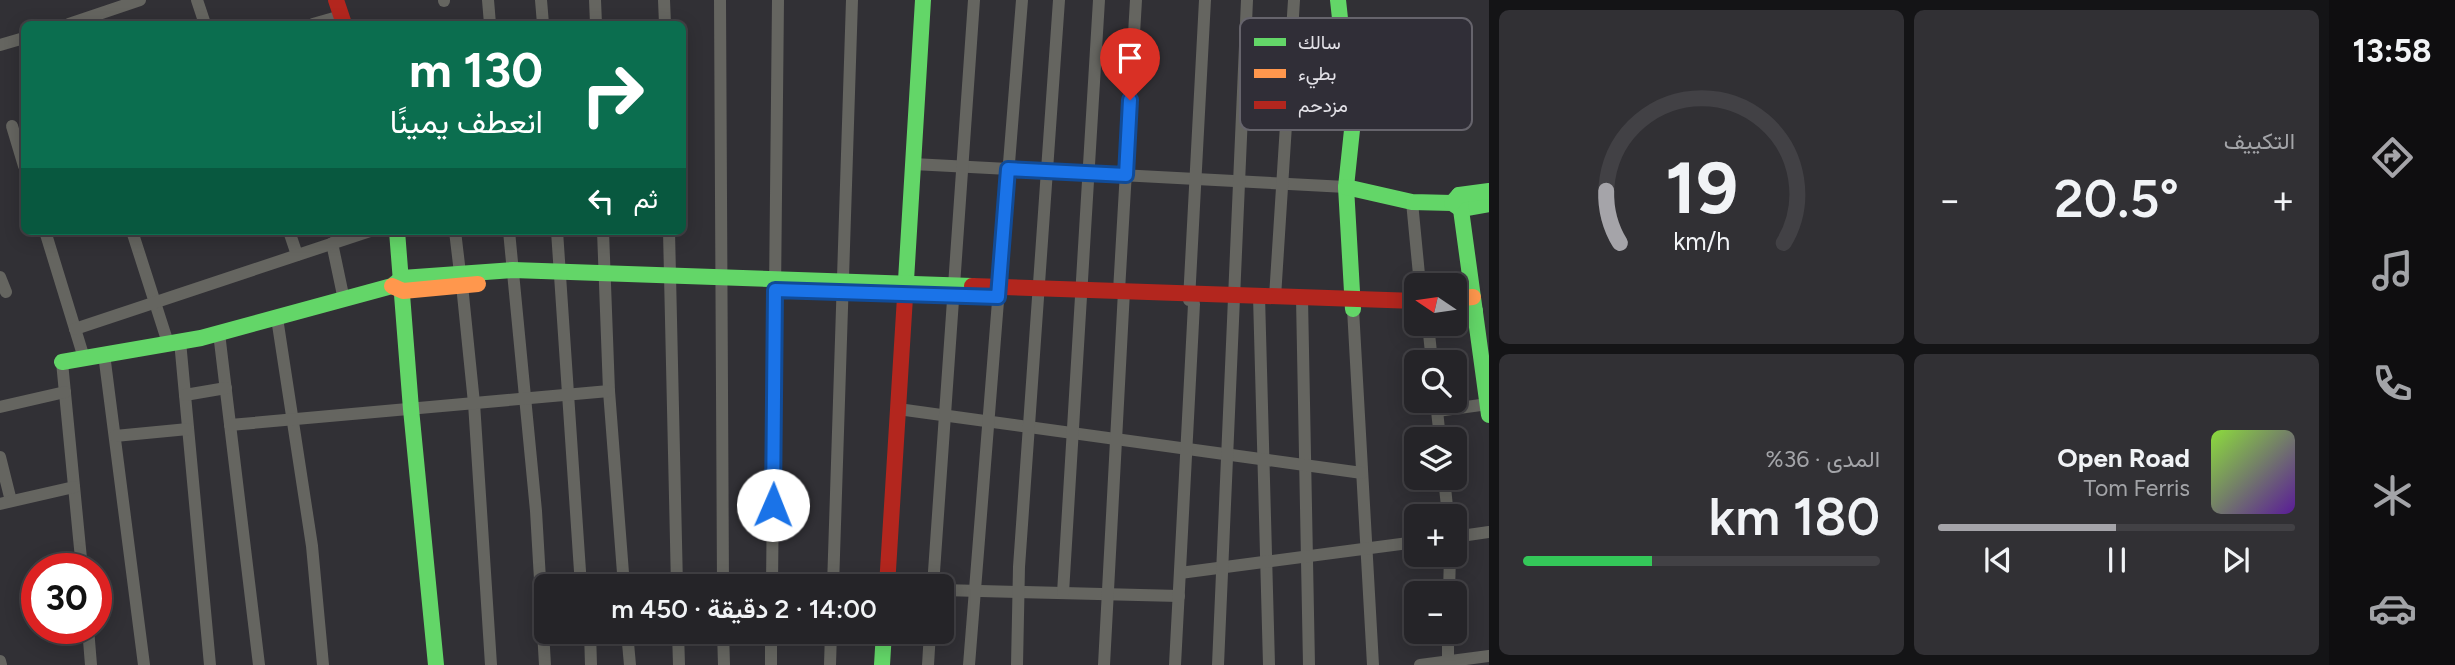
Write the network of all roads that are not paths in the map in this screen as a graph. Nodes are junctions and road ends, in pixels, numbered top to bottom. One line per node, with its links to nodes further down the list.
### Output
1 (139, 0): 25 (street)
2 (197, 0): 26 (street)
3 (336, 0): 24 (street)
4 (488, 0): 27 (street)
5 (541, 0): 28 (street)
6 (595, 0): 29 (street)
7 (664, 0): 30 (street)
8 (720, 0): 71 (street)
9 (778, 0): 72 (street)
10 (852, 0): 74 (street)
11 (923, 0): 38 (street)
12 (974, 0): 39 (street)
13 (1022, 0): 40 (street)
14 (1059, 0): 41 (street)
15 (1099, 0): 42 (street)
16 (1136, 0): 43 (street)
17 (1205, 0): 44 (street)
18 (1247, 0): 21 (street)
19 (1294, 0): 22 (street)
20 (1338, 0): 23 (street)
21 (1246, 18)
22 (1293, 18)
23 (1340, 18)
24 (343, 20)
25 (78, 21)
26 (204, 21)
27 (490, 21)
28 (543, 21)
29 (596, 21)
30 (665, 21)
31 (21, 39): 32 (street)
32 (0, 45)
33 (12, 126): 37 (street)
34 (1241, 130): 45 (street)
35 (1285, 130): 46 (street)
36 (1352, 130): 47 (street)
37 (21, 156)
38 (913, 164): 39 (street); 75 (street)
39 (962, 167): 40 (street); 76 (street)
40 (1008, 169): 41 (street); 78 (street)
41 (1047, 171): 42 (street); 79 (street)
42 (1088, 173): 43 (street); 80 (street)
43 (1126, 175): 44 (street); 81 (street)
44 (1196, 179): 45 (street); 83 (street)
45 (1239, 181): 46 (street); 84 (street)
46 (1282, 183): 47 (street); 85 (street)
47 (1346, 187): 49 (street); 89 (street)
48 (1489, 191): 50 (street)
49 (1412, 202): 50 (street); 64 (street)
50 (1457, 202): 51 (street); 91 (street)
51 (1489, 204)
52 (45, 235): 93 (street)
53 (133, 235): 86 (street)
54 (290, 235): 63 (street)
55 (352, 235): 62 (street)
56 (397, 235): 73 (street)
57 (456, 235): 68 (street)
58 (509, 235): 65 (street)
59 (557, 235): 67 (street)
60 (603, 235): 69 (street)
61 (669, 235): 70 (street)
62 (334, 239): 63 (street); 82 (street)
63 (297, 255): 86 (street)
64 (1419, 273)
65 (513, 275): 67 (street); 68 (street); 104 (street)
66 (0, 277): 77 (street)
67 (560, 277): 69 (street); 102 (street)
68 (461, 279): 73 (street); 105 (street)
69 (605, 279): 70 (street); 100 (street)
70 (671, 281): 71 (street); 139 (street)
71 (721, 283): 72 (street); 140 (street)
72 (775, 284): 74 (street); 141 (street)
73 (399, 285): 82 (street); 107 (street)
74 (842, 287): 75 (street); 142 (street)
75 (905, 289): 76 (street); 108 (street)
76 (954, 291): 78 (street); 111 (street)
77 (6, 292)
78 (998, 292): 79 (street); 113 (street)
79 (1038, 293): 80 (street); 115 (street)
80 (1081, 295): 81 (street); 117 (street)
81 (1122, 295): 83 (street); 119 (street)
82 (344, 300): 92 (street)
83 (1191, 300): 84 (street); 120 (street)
84 (1234, 300): 85 (street); 121 (street)
85 (1265, 300): 88 (street); 123 (street)
86 (155, 302): 93 (street); 95 (street)
87 (1404, 302): 89 (street)
88 (1302, 303): 89 (street); 124 (street)
89 (1353, 304): 90 (street); 125 (street)
90 (1404, 310)
91 (1478, 311): 110 (street)
92 (277, 318): 94 (street); 112 (street)
93 (75, 329): 97 (street)
94 (219, 333): 95 (street); 99 (street)
95 (174, 342): 96 (street); 103 (street)
96 (104, 355): 97 (street); 118 (street)
97 (84, 358): 98 (street)
98 (62, 362): 101 (street)
99 (226, 388): 103 (street); 114 (street)
100 (609, 391): 102 (street); 138 (street)
101 (65, 392): 106 (street); 126 (street)
102 (568, 395): 104 (street); 137 (street)
103 (185, 396): 116 (street)
104 (525, 398): 105 (street); 170 (street)
105 (474, 403): 107 (street); 169 (street)
106 (0, 407)
107 (411, 409): 112 (street); 168 (street)
108 (898, 409): 111 (street); 143 (street)
109 (1467, 409): 110 (street)
110 (1489, 411)
111 (945, 415): 113 (street); 144 (street)
112 (293, 419): 114 (street); 167 (street)
113 (987, 421): 115 (street); 146 (street)
114 (230, 425): 166 (street)
115 (1029, 427): 117 (street); 147 (street)
116 (188, 429): 118 (street); 165 (street)
117 (1072, 433): 119 (street); 148 (street)
118 (115, 436): 164 (street)
119 (1116, 439): 120 (street); 149 (street)
120 (1186, 449): 121 (street); 136 (street)
121 (1227, 454): 123 (street); 135 (street)
122 (0, 457): 127 (street)
123 (1264, 460): 124 (street); 134 (street)
124 (1305, 465): 125 (street); 133 (street)
125 (1362, 473): 131 (street)
126 (74, 486): 127 (street); 132 (street)
127 (6, 502)
128 (1489, 532): 129 (street)
129 (1467, 535)
130 (1404, 543): 131 (street)
131 (1367, 548): 133 (street); 186 (street)
132 (80, 553)
133 (1307, 556): 134 (street); 185 (street)
134 (1266, 561): 135 (street); 184 (street)
135 (1222, 567): 136 (street); 183 (street)
136 (1180, 573): 150 (street)
137 (581, 574)
138 (623, 574)
139 (677, 574)
140 (723, 574)
141 (770, 574)
142 (833, 574)
143 (888, 574)
144 (934, 574)
145 (954, 590): 146 (street)
146 (973, 591): 147 (street); 179 (street)
147 (1018, 592): 148 (street); 180 (street)
148 (1062, 593): 149 (street)
149 (1108, 594): 150 (street); 181 (street)
150 (1179, 596): 182 (street)
151 (89, 644): 163 (street)
152 (590, 644): 171 (street)
153 (628, 644): 172 (street)
154 (678, 644): 173 (street)
155 (723, 644): 174 (street)
156 (771, 644): 175 (street)
157 (831, 644): 176 (street)
158 (883, 644): 177 (street)
159 (929, 644): 178 (street)
160 (1448, 644): 162 (street)
161 (1489, 656): 162 (street)
162 (1448, 663): 187 (street)
163 (91, 665)
164 (144, 665)
165 (210, 665)
166 (260, 665)
167 (323, 665)
168 (436, 665)
169 (491, 665)
170 (545, 665)
171 (591, 665)
172 (630, 665)
173 (679, 665)
174 (724, 665)
175 (771, 665)
176 (830, 665)
177 (882, 665)
178 (928, 665)
179 (969, 665)
180 (1017, 665)
181 (1104, 665)
182 (1175, 665)
183 (1218, 665)
184 (1269, 665)
185 (1309, 665)
186 (1373, 665)
187 (1420, 665)

